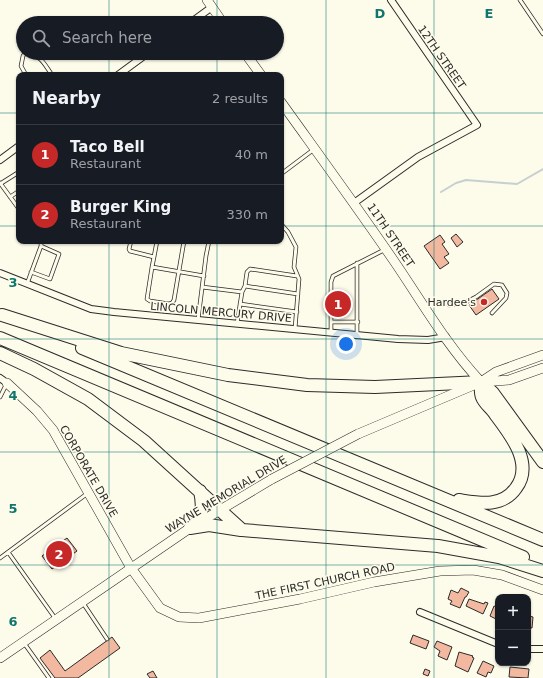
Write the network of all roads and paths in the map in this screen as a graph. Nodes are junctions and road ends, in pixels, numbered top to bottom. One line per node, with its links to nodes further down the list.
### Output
1 (391, 0): 24 (street, 12TH STREET)
2 (520, 0): 6 (lane)
3 (209, 4): 4 (street); 5 (street)
4 (197, 16)
5 (218, 16)
6 (543, 34)
7 (22, 60): 11 (lane)
8 (41, 60): 12 (lane)
9 (138, 60): 13 (street)
10 (250, 60): 14 (street)
11 (24, 72)
12 (50, 72)
13 (122, 72)
14 (259, 72)
15 (284, 106): 17 (street, 11TH STREET)
16 (16, 148): 18 (street)
17 (315, 149): 19 (lane); 24 (street, 11TH STREET)
18 (0, 160)
19 (284, 172)
20 (16, 174): 21 (lane)
21 (0, 183): 23 (lane)
22 (16, 193): 23 (lane)
23 (10, 197): 25 (lane)
24 (354, 203): 32 (street, 11TH STREET)
25 (16, 205)
26 (284, 227): 40 (lane)
27 (130, 244): 33 (lane)
28 (156, 244): 33 (lane)
29 (184, 244): 37 (lane)
30 (209, 244): 39 (lane)
31 (41, 246): 36 (lane); 36 (lane)
32 (386, 249): 34 (lane); 58 (street, 11TH STREET)
33 (154, 257): 35 (lane)
34 (358, 263): 52 (lane); 53 (lane)
35 (152, 267): 37 (lane); 37 (lane)
36 (31, 272): 41 (lane)
37 (179, 272): 39 (lane)
38 (0, 273): 41 (street, LINCOLN MERCURY DRIVE)
39 (204, 276): 43 (lane)
40 (298, 276): 42 (lane); 45 (lane)
41 (27, 284): 51 (street, LINCOLN MERCURY DRIVE)
42 (245, 286): 44 (lane); 45 (lane)
43 (202, 287): 44 (lane); 51 (lane)
44 (242, 292): 46 (lane)
45 (298, 294): 48 (lane)
46 (240, 304): 48 (lane); 54 (lane)
47 (449, 305): 49 (lane)
48 (296, 312): 55 (lane)
49 (492, 313)
50 (1, 315): 64 (highway); 67 (highway)
51 (198, 320): 54 (street, LINCOLN MERCURY DRIVE)
52 (331, 322): 53 (lane); 56 (lane)
53 (358, 322): 57 (lane)
54 (237, 324): 55 (street, LINCOLN MERCURY DRIVE)
55 (295, 329): 56 (street, LINCOLN MERCURY DRIVE)
56 (331, 332): 57 (street, LINCOLN MERCURY DRIVE)
57 (358, 334): 58 (street, LINCOLN MERCURY DRIVE)
58 (446, 337): 64 (street, 11TH STREET)
59 (0, 338): 76 (highway)
60 (0, 353): 68 (highway)
61 (543, 355): 64 (street, WAYNE MEMORIAL DRIVE)
62 (543, 368): 64 (street, WAYNE MEMORIAL DRIVE)
63 (4, 380): 65 (lane); 69 (street, CORPORATE DRIVE)
64 (481, 382): 66 (highway); 67 (highway); 70 (street, WAYNE MEMORIAL DRIVE, bridge)
65 (0, 397)
66 (543, 462)
67 (411, 484): 73 (highway)
68 (200, 491): 70 (highway); 71 (highway)
69 (88, 493): 74 (lane); 77 (street, CORPORATE DRIVE)
70 (219, 509): 71 (street, WAYNE MEMORIAL DRIVE); 72 (highway)
71 (192, 527): 72 (highway); 77 (street, WAYNE MEMORIAL DRIVE)
72 (242, 530): 78 (highway)
73 (543, 540)
74 (8, 552): 75 (lane); 82 (lane)
75 (0, 558)
76 (543, 566)
77 (131, 568): 79 (street, THE FIRST CHURCH ROAD); 80 (street, WAYNE MEMORIAL DRIVE)
78 (543, 571)
79 (543, 590)
80 (82, 602): 82 (street, WAYNE MEMORIAL DRIVE); 83 (lane)
81 (420, 612): 85 (street)
82 (56, 619): 84 (street, WAYNE MEMORIAL DRIVE)
83 (107, 639)
84 (23, 642): 88 (street, WAYNE MEMORIAL DRIVE); 89 (lane)
85 (495, 643)
86 (531, 649): 87 (street)
87 (543, 649)
88 (0, 658)
89 (49, 678)

